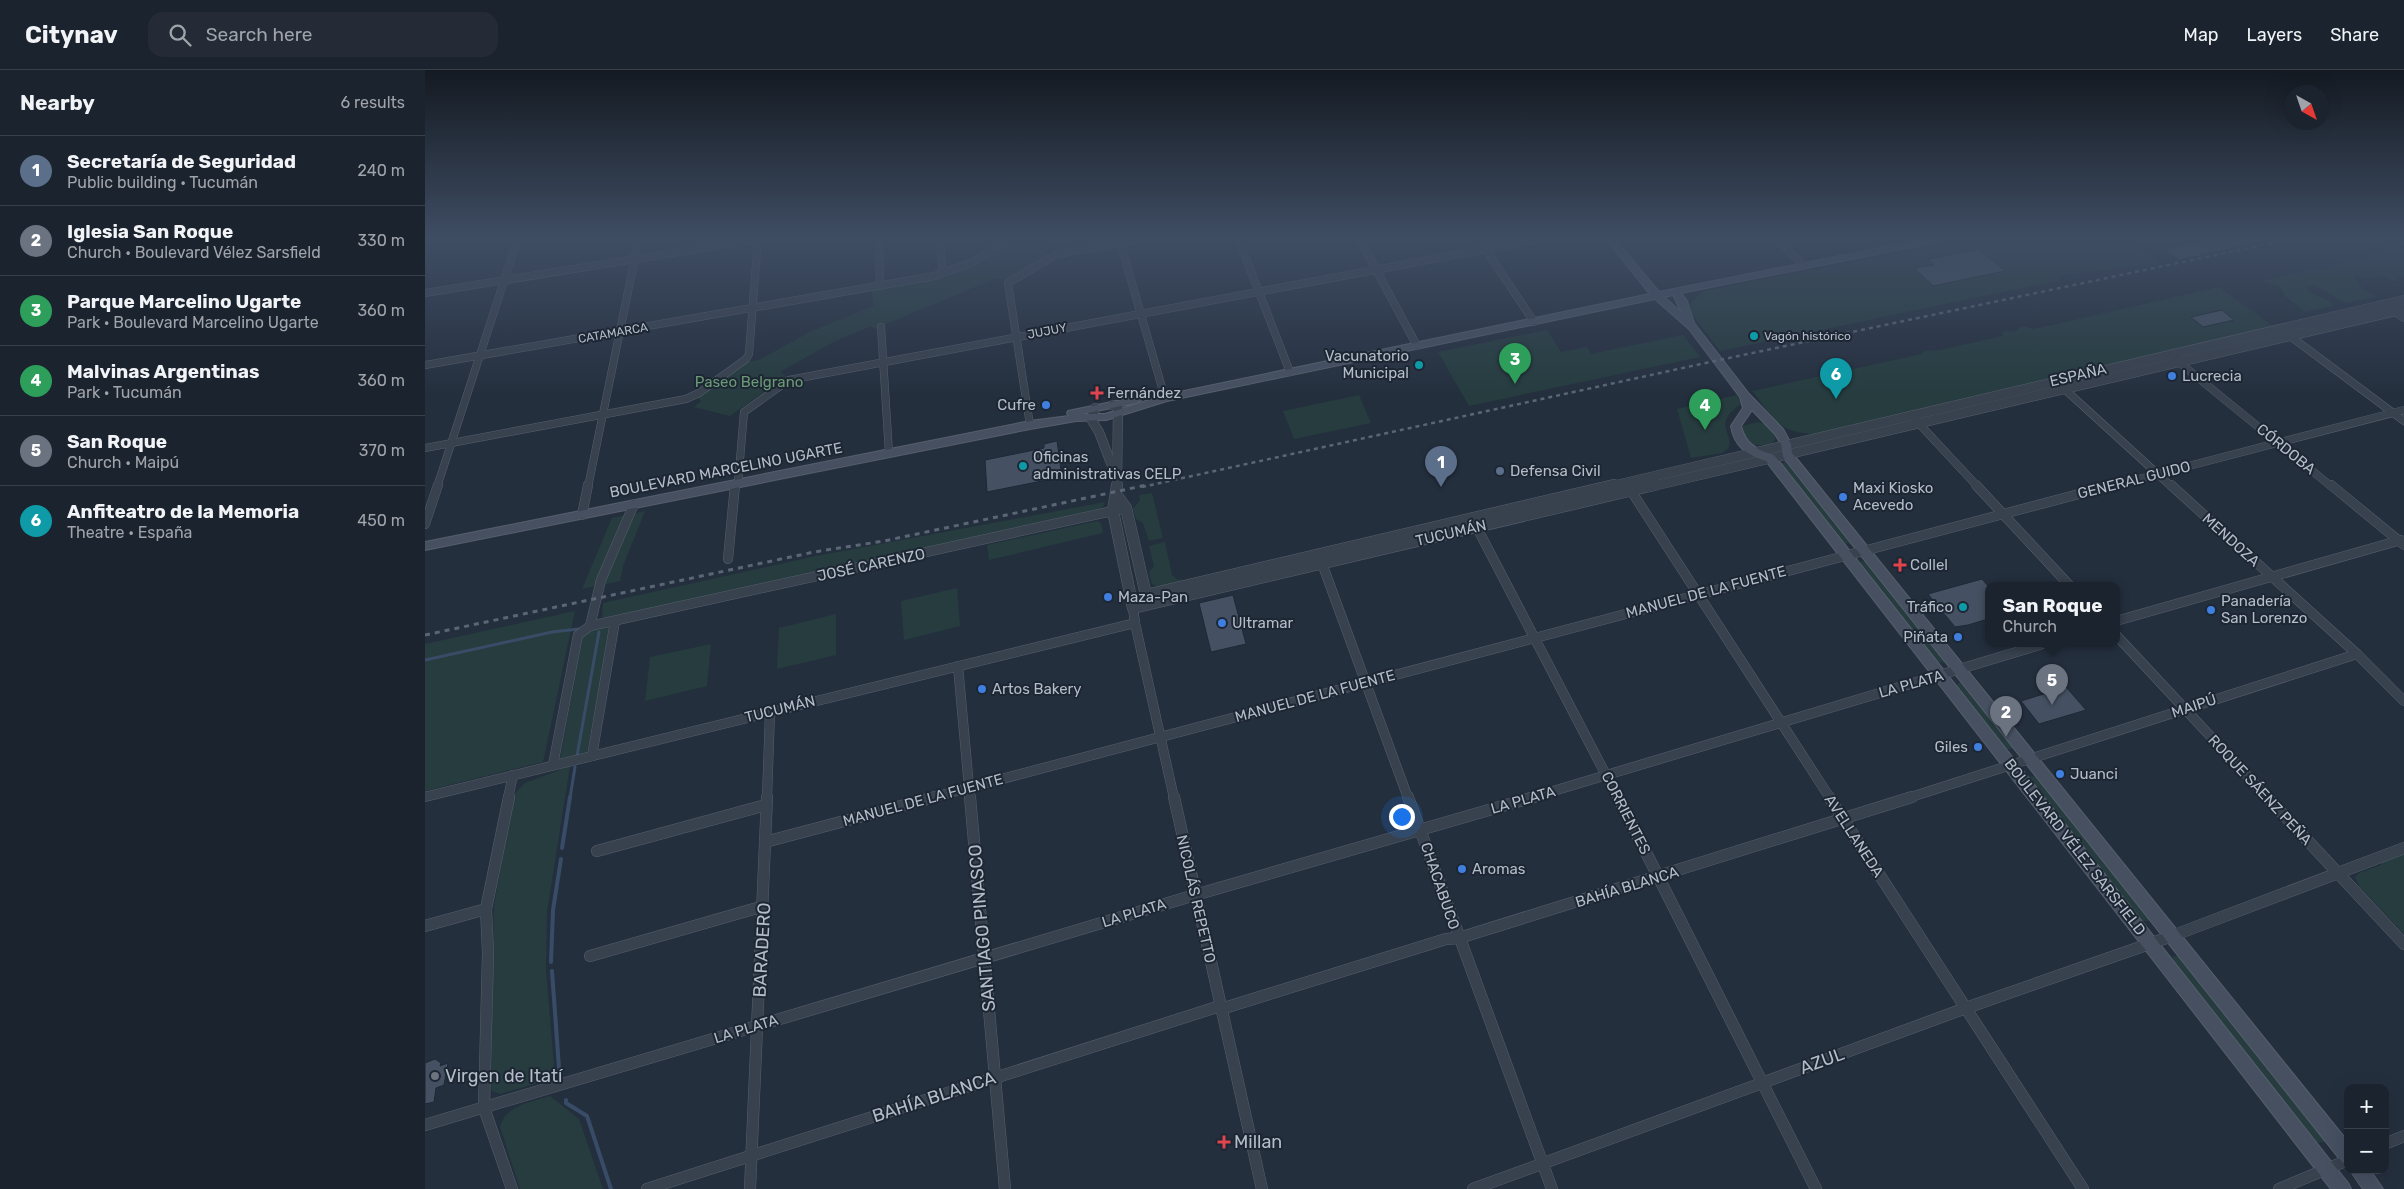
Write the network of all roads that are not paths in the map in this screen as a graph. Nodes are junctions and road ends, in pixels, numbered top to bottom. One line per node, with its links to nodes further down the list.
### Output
1 (442, 290): 15 (street)
2 (502, 290): 33 (street)
3 (628, 290): 28 (street)
4 (755, 290): 19 (street)
5 (856, 290): 19 (street, CATAMARCA)
6 (1008, 290): 30 (street)
7 (1133, 290): 22 (street)
8 (1262, 290): 13 (street, JUJUY)
9 (1387, 290): 31 (street)
10 (1513, 290): 24 (street)
11 (1652, 290): 16 (main road)
12 (1679, 290): 14 (main road, BOULEVARD MARCELINO UGARTE)
13 (1258, 291): 22 (street, JUJUY); 37 (street)
14 (1675, 291): 16 (main road, BOULEVARD MARCELINO UGARTE); 25 (main road)
15 (425, 293)
16 (1656, 295): 24 (main road, BOULEVARD MARCELINO UGARTE); 25 (main road)
17 (2404, 300): 18 (street, ESPAÑA)
18 (2384, 304): 21 (street); 27 (street, ESPAÑA)
19 (753, 308): 28 (street, CATAMARCA); 46 (street)
20 (2404, 308): 21 (street, ESPAÑA)
21 (2393, 311): 23 (street); 29 (street, ESPAÑA)
22 (1140, 313): 30 (street, JUJUY); 41 (street)
23 (2404, 318)
24 (1534, 322): 31 (main road, BOULEVARD MARCELINO UGARTE)
25 (1692, 326): 40 (main road, BOULEVARD VÉLEZ SARSFIELD)
26 (881, 327): 34 (street)
27 (2280, 328): 29 (street); 32 (street, ESPAÑA)
28 (619, 332): 33 (street, CATAMARCA); 46 (street)
29 (2289, 336): 35 (street, ESPAÑA); 44 (street)
30 (1016, 337): 34 (street, JUJUY); 50 (street)
31 (1417, 346): 37 (main road, BOULEVARD MARCELINO UGARTE)
32 (2169, 354): 35 (street, CÓRDOBA); 38 (street, ESPAÑA)
33 (480, 356): 36 (street, CATAMARCA); 51 (street)
34 (883, 362): 55 (street); 60 (street, JUJUY)
35 (2177, 362): 39 (street, ESPAÑA); 52 (street, CÓRDOBA)
36 (425, 365)
37 (1290, 372): 41 (main road, BOULEVARD MARCELINO UGARTE)
38 (2056, 381): 39 (street, MENDOZA); 47 (street, ESPAÑA)
39 (2064, 388): 49 (street, ESPAÑA); 58 (street, MENDOZA)
40 (1745, 396): 54 (main road, BOULEVARD VÉLEZ SARSFIELD); 56 (main road)
41 (1165, 398): 42 (main road, BOULEVARD MARCELINO UGARTE)
42 (1116, 409): 45 (main road, BOULEVARD MARCELINO UGARTE); 59 (street)
43 (2404, 410): 44 (street, GENERAL GUIDO)
44 (2393, 413): 48 (street); 52 (street, GENERAL GUIDO)
45 (1093, 414): 50 (main road, BOULEVARD MARCELINO UGARTE); 59 (street)
46 (602, 415): 51 (street); 67 (street)
47 (1911, 415): 49 (street); 54 (street, ESPAÑA)
48 (2404, 422)
49 (1918, 423): 54 (street, ESPAÑA); 66 (street)
50 (1032, 424): 55 (main road, BOULEVARD MARCELINO UGARTE)
51 (451, 443): 53 (street); 69 (street)
52 (2278, 443): 58 (street, GENERAL GUIDO); 70 (street, CÓRDOBA)
53 (425, 448)
54 (1786, 449): 56 (street, ESPAÑA); 57 (street, ESPAÑA); 72 (main road, BOULEVARD VÉLEZ SARSFIELD)
55 (889, 453): 60 (main road, BOULEVARD MARCELINO UGARTE)
56 (1752, 453): 57 (main road); 61 (street, TUCUMÁN)
57 (1770, 458): 61 (street, TUCUMÁN); 73 (main road, BOULEVARD VÉLEZ SARSFIELD)
58 (2158, 473): 66 (street, GENERAL GUIDO); 76 (street, MENDOZA)
59 (1116, 475): 62 (street)
60 (736, 484): 63 (main road, BOULEVARD MARCELINO UGARTE); 75 (street)
61 (1629, 487): 68 (street, TUCUMÁN); 78 (street, AVELLANEDA)
62 (1118, 497): 64 (street); 65 (street)
63 (634, 504): 67 (main road, BOULEVARD MARCELINO UGARTE); 84 (street)
64 (1126, 508): 65 (street, JOSÉ CARENZO); 79 (street)
65 (1113, 510): 80 (street, NICOLÁS REPETTO); 82 (street, JOSÉ CARENZO)
66 (2002, 514): 72 (street, GENERAL GUIDO); 77 (street)
67 (582, 515): 71 (main road, BOULEVARD MARCELINO UGARTE)
68 (1475, 523): 74 (street, TUCUMÁN); 85 (street, CORRIENTES)
69 (425, 524)
70 (2402, 541): 76 (street)
71 (425, 546)
72 (1865, 551): 73 (street, MANUEL DE LA FUENTE); 90 (main road, BOULEVARD VÉLEZ SARSFIELD)
73 (1847, 555): 78 (street, MANUEL DE LA FUENTE); 91 (main road, BOULEVARD VÉLEZ SARSFIELD)
74 (1321, 559): 79 (street, TUCUMÁN); 80 (street, TUCUMÁN); 92 (street, CHACABUCO)
75 (728, 560)
76 (2271, 576): 81 (street); 88 (street, MENDOZA)
77 (2066, 582)
78 (1699, 594): 85 (street, MANUEL DE LA FUENTE); 97 (street, AVELLANEDA)
79 (1146, 595): 80 (street)
80 (1133, 608): 83 (street, NICOLÁS REPETTO)
81 (2120, 620)
82 (615, 621): 84 (street, JOSÉ CARENZO); 99 (street)
83 (1135, 623): 89 (street, TUCUMÁN); 98 (street, NICOLÁS REPETTO)
84 (590, 626): 101 (street)
85 (1534, 638): 92 (street, MANUEL DE LA FUENTE); 104 (street, CORRIENTES)
86 (2120, 639): 95 (street, ROQUE SÁENZ PEÑA)
87 (2033, 647): 90 (street, LA PLATA)
88 (2357, 654): 93 (street, MENDOZA); 95 (street, MAIPÚ)
89 (958, 666): 96 (street, TUCUMÁN); 105 (street, SANTIAGO PINASCO)
90 (1959, 670): 91 (street, LA PLATA); 100 (main road, BOULEVARD VÉLEZ SARSFIELD)
91 (1940, 676): 97 (street, LA PLATA); 102 (main road, BOULEVARD VÉLEZ SARSFIELD)
92 (1365, 683): 98 (street, MANUEL DE LA FUENTE); 109 (street, CHACABUCO)
93 (2400, 693): 94 (street, MENDOZA)
94 (2404, 701)
95 (2184, 709): 100 (street, MAIPÚ); 113 (street, ROQUE SÁENZ PEÑA)
96 (770, 712): 99 (street, TUCUMÁN); 107 (street, BARADERO)
97 (1780, 722): 104 (street, LA PLATA); 108 (street, AVELLANEDA)
98 (1160, 738): 105 (street, MANUEL DE LA FUENTE); 115 (street, NICOLÁS REPETTO)
99 (593, 756): 101 (street, TUCUMÁN)
100 (2031, 760): 102 (street, BAHÍA BLANCA); 119 (main road, BOULEVARD VÉLEZ SARSFIELD)
101 (553, 765): 103 (street, TUCUMÁN)
102 (2011, 766): 108 (street, BAHÍA BLANCA); 121 (main road, BOULEVARD VÉLEZ SARSFIELD)
103 (513, 775): 106 (street, TUCUMÁN); 117 (street)
104 (1607, 776): 109 (street, LA PLATA); 114 (street, CORRIENTES)
105 (970, 788): 110 (street, MANUEL DE LA FUENTE); 124 (street, SANTIAGO PINASCO)
106 (425, 797)
107 (766, 805): 110 (street, BARADERO); 112 (street)
108 (1842, 818): 114 (street, BAHÍA BLANCA); 126 (street, AVELLANEDA)
109 (1420, 830): 115 (street, LA PLATA); 120 (street, CHACABUCO)
110 (765, 842): 116 (street, BARADERO)
111 (2404, 848): 113 (street, AZUL)
112 (597, 850)
113 (2338, 873): 119 (street, AZUL); 122 (street, ROQUE SÁENZ PEÑA)
114 (1658, 877): 120 (street, BAHÍA BLANCA); 129 (street, CORRIENTES)
115 (1195, 895): 124 (street, LA PLATA); 125 (street, NICOLÁS REPETTO)
116 (764, 906): 123 (street); 127 (street, BARADERO)
117 (486, 909): 118 (street); 130 (street)
118 (425, 926)
119 (2172, 936): 121 (street, AZUL); 134 (main road, BOULEVARD VÉLEZ SARSFIELD)
120 (1459, 938): 125 (street, BAHÍA BLANCA); 137 (street, CHACABUCO)
121 (2150, 943): 126 (street, AZUL); 138 (main road, BOULEVARD VÉLEZ SARSFIELD)
122 (2404, 944)
123 (590, 956)
124 (985, 957): 127 (street, LA PLATA); 128 (street, SANTIAGO PINASCO)
125 (1221, 1008): 128 (street, BAHÍA BLANCA); 144 (street, NICOLÁS REPETTO)
126 (1966, 1008): 129 (street, AZUL); 148 (street, AVELLANEDA)
127 (758, 1025): 130 (street, LA PLATA); 135 (street, BARADERO)
128 (996, 1076): 135 (street, BAHÍA BLANCA); 143 (street, SANTIAGO PINASCO)
129 (1763, 1083): 137 (street, AZUL); 147 (street, CORRIENTES)
130 (484, 1108): 131 (street, LA PLATA); 140 (street)
131 (425, 1125)
132 (2404, 1136): 133 (street)
133 (2389, 1142)
134 (2344, 1151)
135 (751, 1156): 141 (street, BAHÍA BLANCA); 142 (street, BARADERO)
136 (2344, 1162): 138 (street)
137 (1543, 1164): 145 (street, AZUL); 146 (street, CHACABUCO)
138 (2327, 1169): 149 (street); 150 (main road, BOULEVARD VÉLEZ SARSFIELD)
139 (2362, 1174): 151 (main road)
140 (512, 1189)
141 (647, 1189)
142 (750, 1189)
143 (1005, 1189)
144 (1262, 1189)
145 (1473, 1189)
146 (1552, 1189)
147 (1816, 1189)
148 (2083, 1189)
149 (2279, 1189)
150 (2342, 1189)
151 (2374, 1189)

